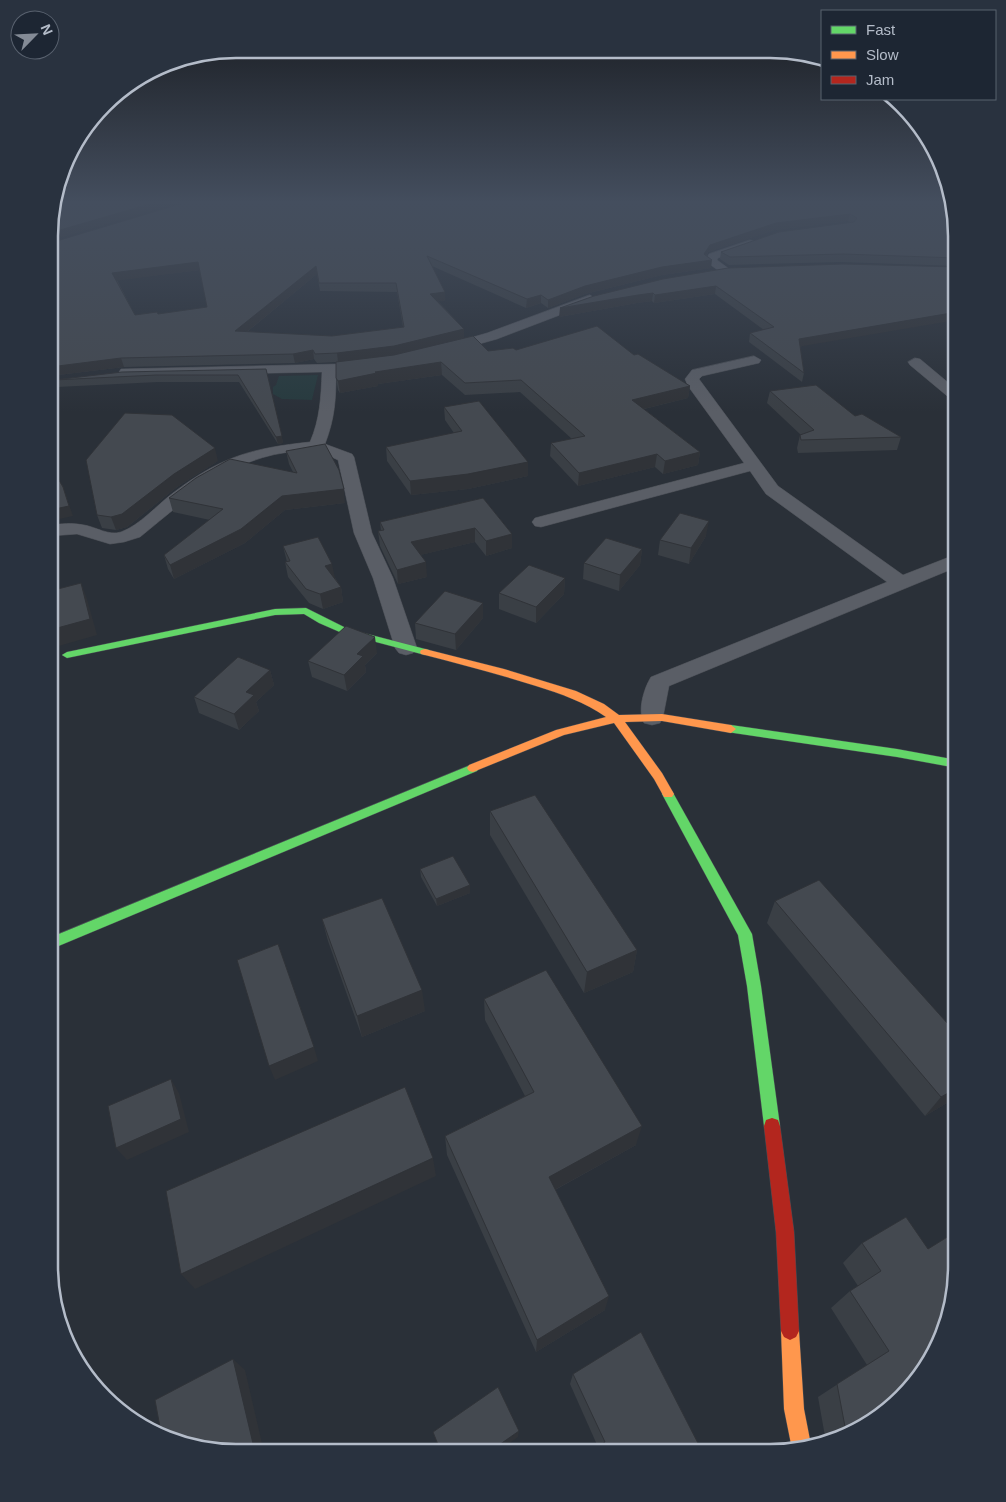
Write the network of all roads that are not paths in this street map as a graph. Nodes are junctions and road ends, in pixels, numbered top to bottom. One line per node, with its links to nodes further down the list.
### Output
1 (730, 271): 2 (street)
2 (709, 273)
3 (605, 295): 4 (street)
4 (432, 352)
5 (754, 360): 12 (street)
6 (915, 362): 10 (street)
7 (380, 363): 8 (street)
8 (330, 368): 9 (street); 11 (street)
9 (111, 374)
10 (948, 390)
11 (316, 446): 14 (street); 17 (street)
12 (754, 465): 13 (street); 16 (street)
13 (542, 522)
14 (58, 530)
15 (948, 564): 16 (street)
16 (901, 583): 19 (street)
17 (406, 648): 18 (street); 20 (street)
18 (67, 655)
19 (652, 717): 20 (street); 21 (street)
20 (616, 719): 22 (street); 23 (street)
21 (948, 762)
22 (58, 940)
23 (800, 1442)

